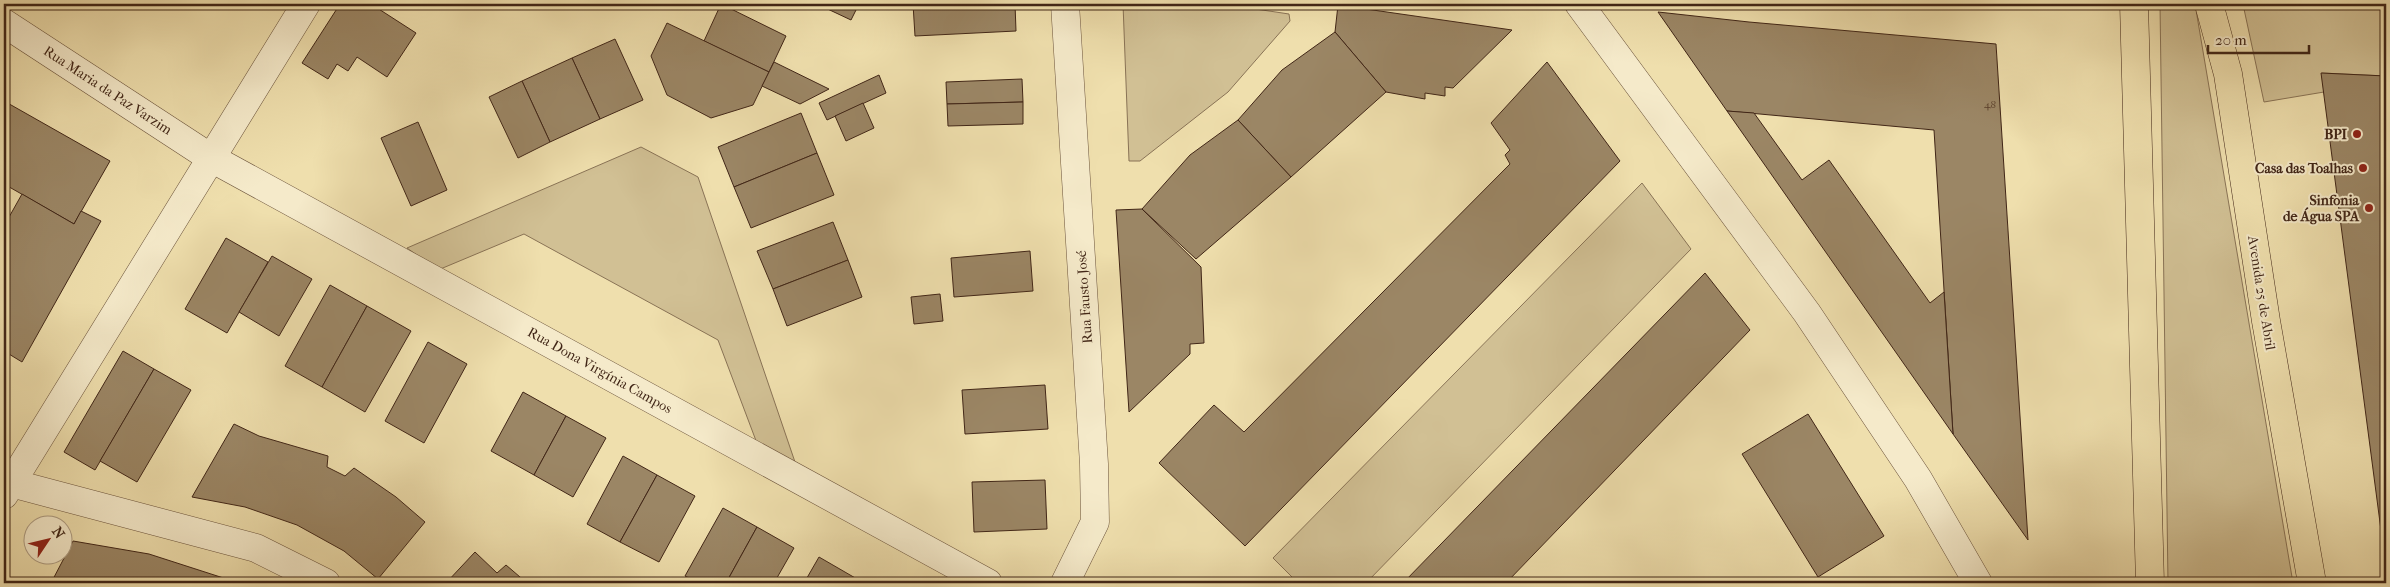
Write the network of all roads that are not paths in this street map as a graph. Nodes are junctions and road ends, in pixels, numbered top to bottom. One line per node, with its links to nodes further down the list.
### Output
1 (306, 4): 9 (street)
2 (1065, 4): 13 (street, Rua Fausto José)
3 (1579, 4): 14 (street)
4 (2134, 4): 15 (main road)
5 (2209, 4): 8 (main road, Avenida 25 de Abril)
6 (2223, 4): 8 (main road)
7 (4, 23): 9 (street, Rua Maria da Paz Varzim)
8 (2220, 43): 16 (main road, Avenida 25 de Abril)
9 (211, 158): 10 (street); 12 (street, Rua Dona Virgínia Campos)
10 (7, 489): 11 (street)
11 (326, 583)
12 (988, 583)
13 (1064, 583)
14 (1978, 583)
15 (2150, 583)
16 (2312, 583)

